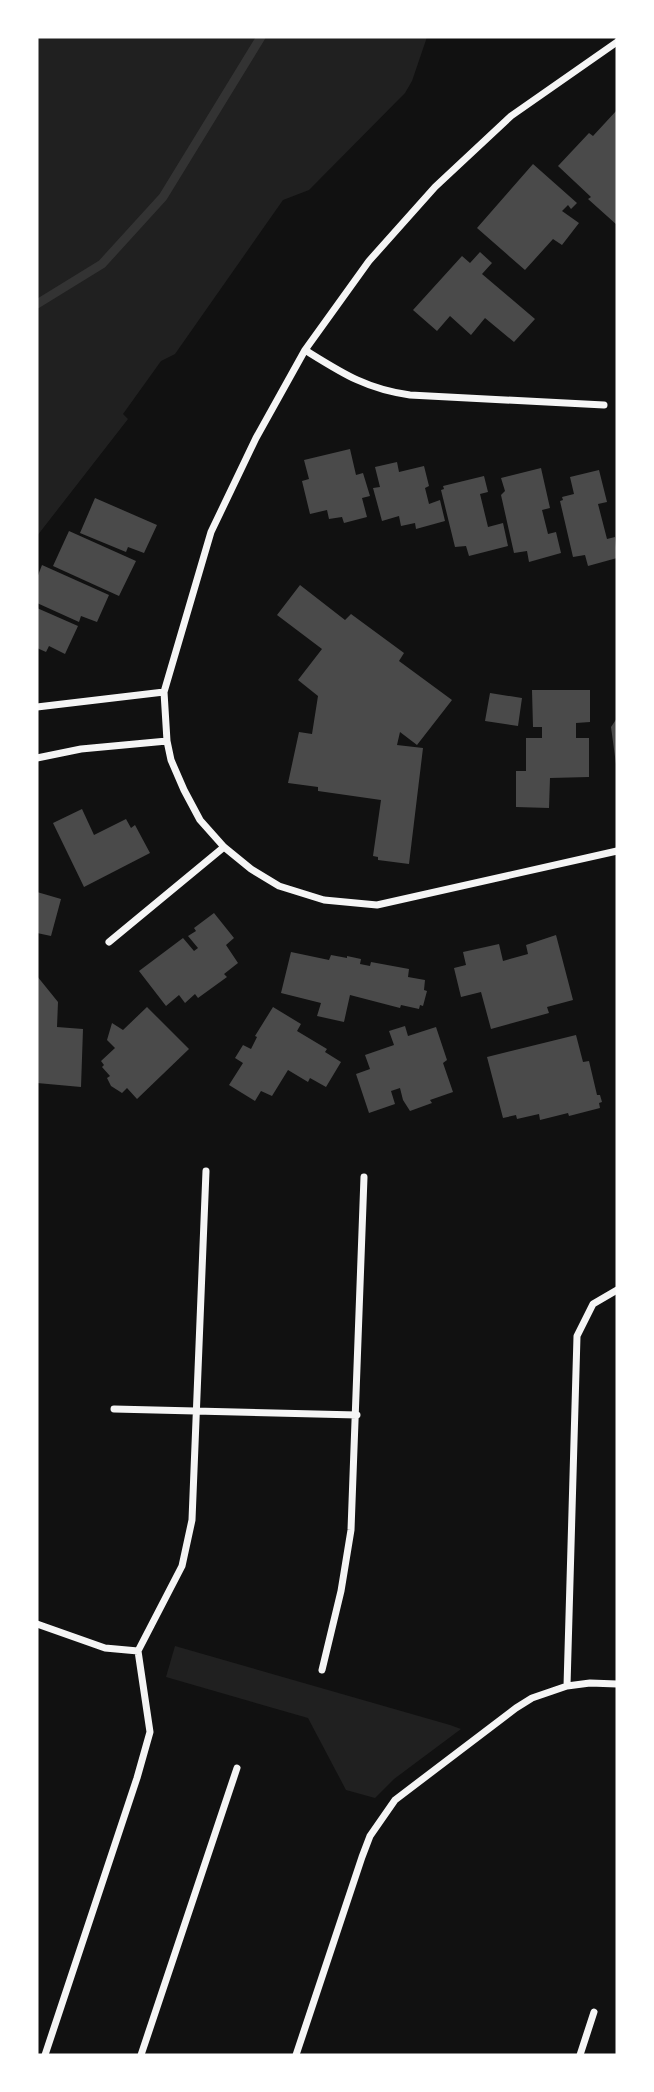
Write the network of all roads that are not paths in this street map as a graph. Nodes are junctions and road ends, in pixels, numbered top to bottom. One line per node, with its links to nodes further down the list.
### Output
1 (617, 42): 2 (street)
2 (305, 351): 3 (street); 4 (street)
3 (604, 405)
4 (164, 692): 5 (street); 6 (street)
5 (37, 707)
6 (167, 741): 7 (street); 8 (street)
7 (37, 758)
8 (224, 847): 9 (street); 10 (street)
9 (617, 850)
10 (109, 942)
11 (206, 1171): 15 (street)
12 (364, 1177): 16 (street)
13 (617, 1290): 21 (street)
14 (114, 1409): 15 (street)
15 (197, 1411): 16 (street); 18 (street)
16 (357, 1415): 19 (street)
17 (37, 1625): 18 (street)
18 (138, 1651): 24 (street)
19 (322, 1670)
20 (617, 1684): 21 (street)
21 (567, 1686): 26 (street)
22 (237, 1768): 25 (street)
23 (594, 2012): 27 (street)
24 (45, 2055)
25 (141, 2055)
26 (296, 2055)
27 (580, 2055)

